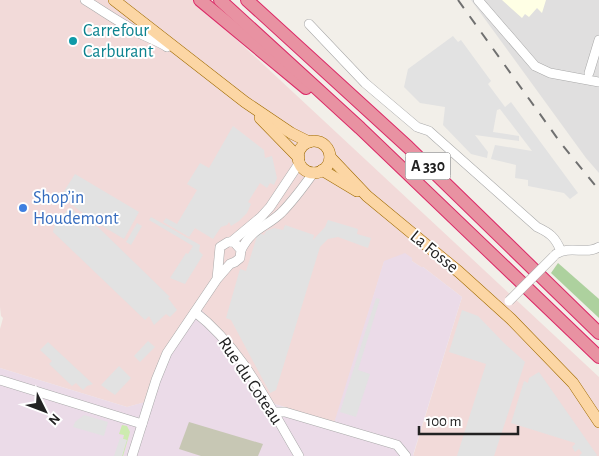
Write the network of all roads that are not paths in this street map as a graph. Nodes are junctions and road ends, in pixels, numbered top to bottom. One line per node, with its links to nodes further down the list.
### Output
1 (85, 0): 11 (street)
2 (114, 0): 11 (main road)
3 (199, 0): 7 (highway)
4 (248, 0): 9 (highway, A 330)
5 (259, 0): 9 (highway)
6 (478, 0): 13 (street)
7 (217, 6): 30 (highway, A 330)
8 (309, 24): 23 (street)
9 (281, 30): 29 (highway, A 330)
10 (599, 40): 12 (street)
11 (189, 58): 14 (main road)
12 (589, 73)
13 (599, 82)
14 (245, 102): 15 (main road); 17 (main road)
15 (309, 142): 16 (main road); 17 (main road)
16 (330, 157): 18 (main road); 19 (main road, La Fosse)
17 (299, 160): 18 (main road); 20 (street)
18 (318, 171): 19 (main road, La Fosse); 22 (street)
19 (367, 196): 27 (main road, La Fosse)
20 (231, 242): 22 (street); 24 (street)
21 (597, 248): 23 (street)
22 (241, 250): 25 (street)
23 (557, 253): 27 (street, bridge)
24 (220, 258): 25 (street); 26 (street)
25 (230, 264): 26 (street)
26 (217, 279): 28 (street)
27 (505, 305): 33 (main road, La Fosse)
28 (195, 312): 32 (street, Rue du Coteau); 34 (street)
29 (599, 334)
30 (599, 357)
31 (0, 380): 34 (street)
32 (272, 412): 36 (street, Rue du Coteau); 37 (street)
33 (599, 422)
34 (142, 424): 35 (street)
35 (132, 456)
36 (299, 456)
37 (406, 456)

